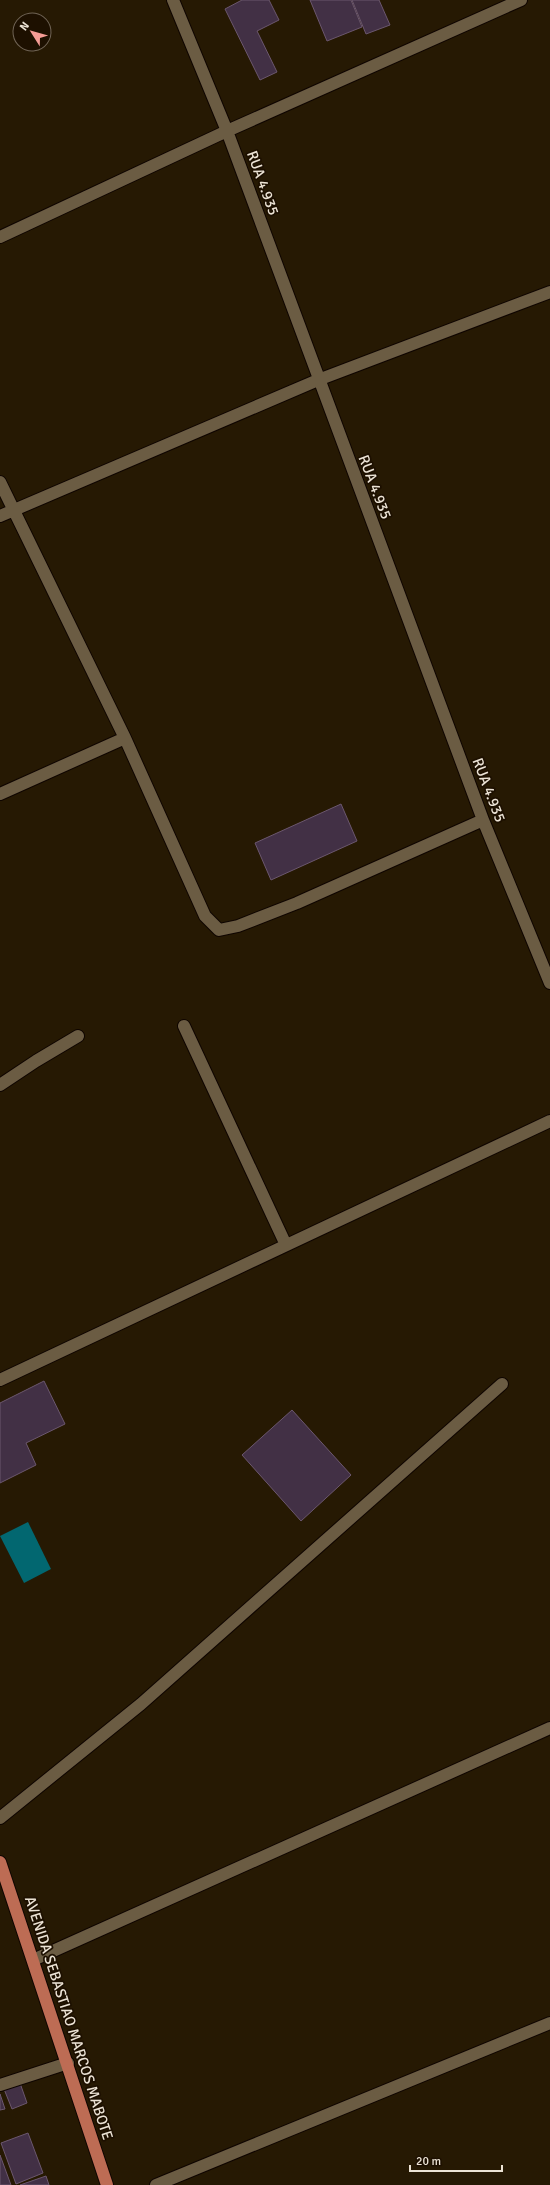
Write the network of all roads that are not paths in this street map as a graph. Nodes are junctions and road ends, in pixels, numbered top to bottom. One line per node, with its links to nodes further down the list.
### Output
1 (173, 0): 3 (street, RUA 4.935)
2 (521, 0): 3 (street)
3 (227, 131): 4 (street); 6 (street, RUA 4.935)
4 (0, 237)
5 (550, 292): 6 (street)
6 (318, 380): 8 (street); 12 (street, RUA 4.935)
7 (0, 482): 8 (street)
8 (12, 511): 9 (street); 10 (street)
9 (0, 516)
10 (125, 738): 11 (street); 12 (street)
11 (0, 794)
12 (483, 820): 13 (street, RUA 4.935)
13 (550, 983)
14 (184, 1026): 18 (street)
15 (78, 1036): 16 (street)
16 (0, 1085)
17 (550, 1121): 18 (street)
18 (286, 1245): 19 (street)
19 (0, 1380)
20 (502, 1384): 22 (street)
21 (550, 1728): 24 (street)
22 (0, 1818)
23 (0, 1862): 24 (main road, AVENIDA SEBASTIAO MARCOS MABOTE)
24 (33, 1960): 26 (main road, AVENIDA SEBASTIAO MARCOS MABOTE)
25 (550, 2023): 29 (street)
26 (68, 2063): 27 (street); 28 (main road, AVENIDA SEBASTIAO MARCOS MABOTE)
27 (0, 2085)
28 (107, 2185)
29 (156, 2185)

